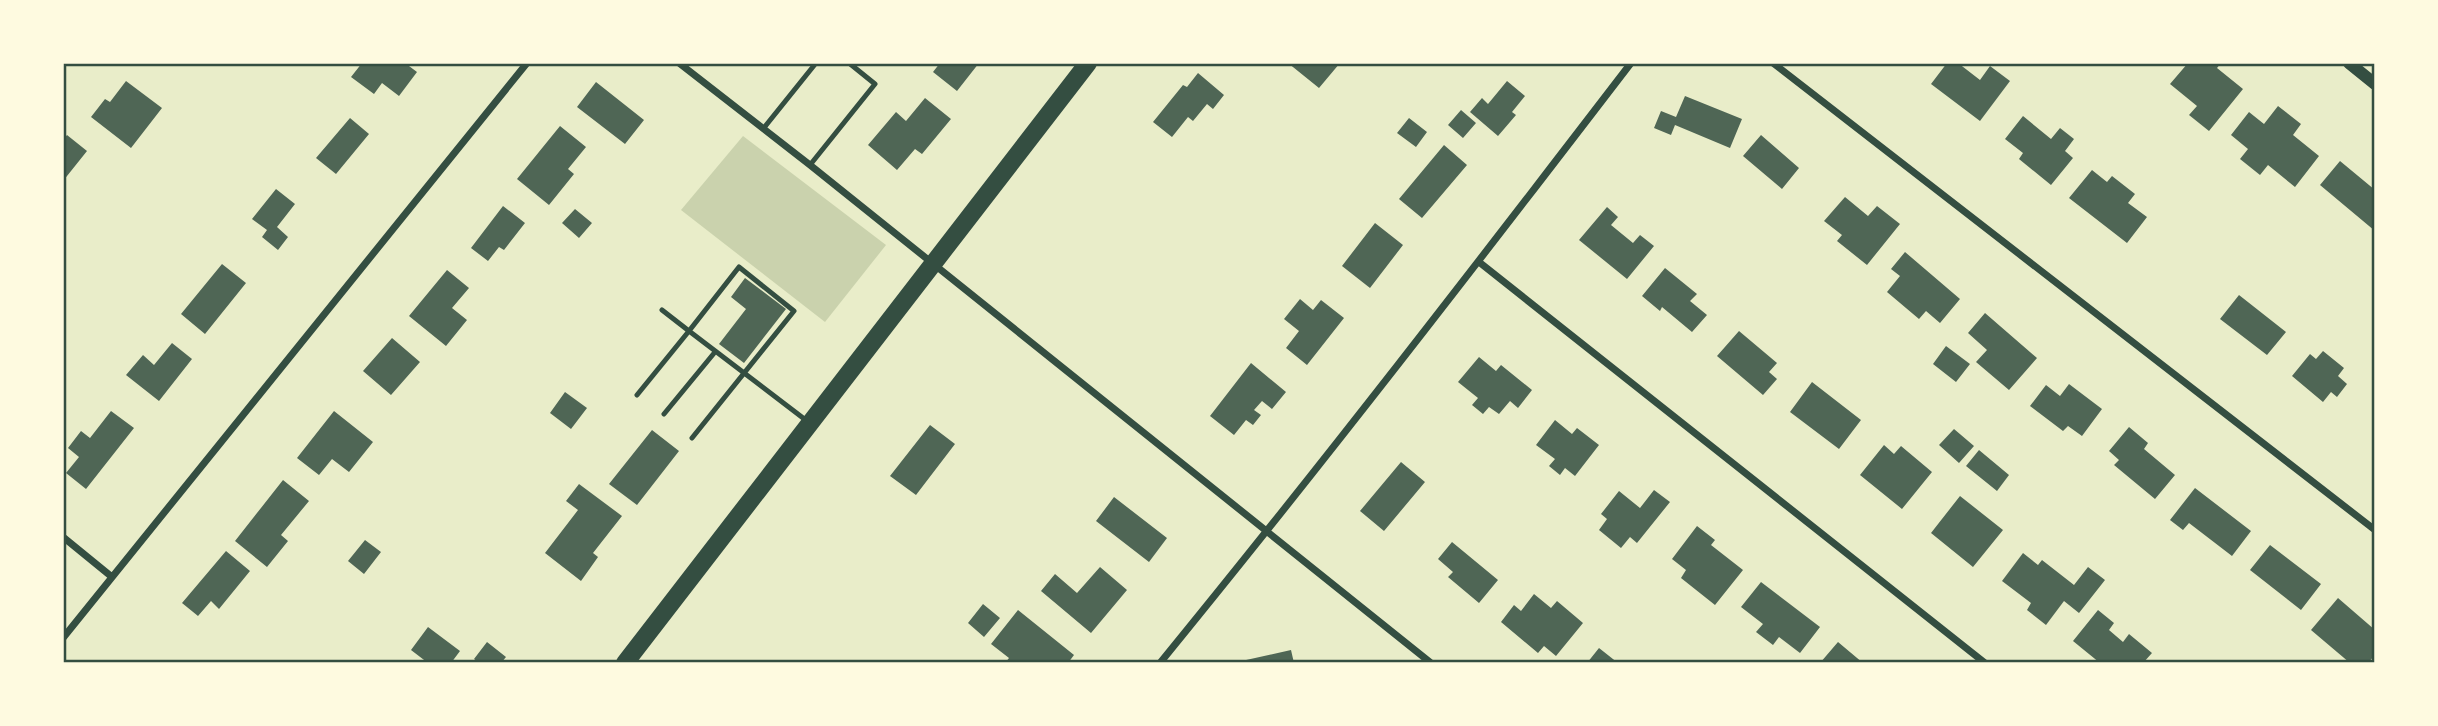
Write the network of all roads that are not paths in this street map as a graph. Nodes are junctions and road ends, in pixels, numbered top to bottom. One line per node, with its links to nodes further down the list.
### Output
1 (527, 63): 25 (street)
2 (678, 63): 10 (street)
3 (816, 63): 10 (lane)
4 (849, 63): 11 (lane)
5 (1088, 63): 13 (main road)
6 (1630, 63): 12 (street)
7 (1773, 63): 22 (street)
8 (2349, 63): 9 (street)
9 (2375, 84)
10 (764, 129): 11 (street)
11 (810, 165): 13 (street)
12 (1479, 262): 23 (street); 30 (street)
13 (933, 263): 20 (main road); 23 (street)
14 (662, 310): 15 (lane)
15 (689, 331): 16 (lane); 17 (lane); 18 (lane)
16 (715, 352): 17 (lane); 19 (lane)
17 (743, 374): 20 (lane); 21 (lane)
18 (638, 396)
19 (664, 414)
20 (809, 423): 27 (main road)
21 (692, 438)
22 (2375, 530)
23 (1267, 532): 28 (street); 29 (street)
24 (63, 537): 25 (street)
25 (112, 577): 26 (street)
26 (63, 638)
27 (625, 663)
28 (1160, 663)
29 (1432, 663)
30 (1985, 663)

